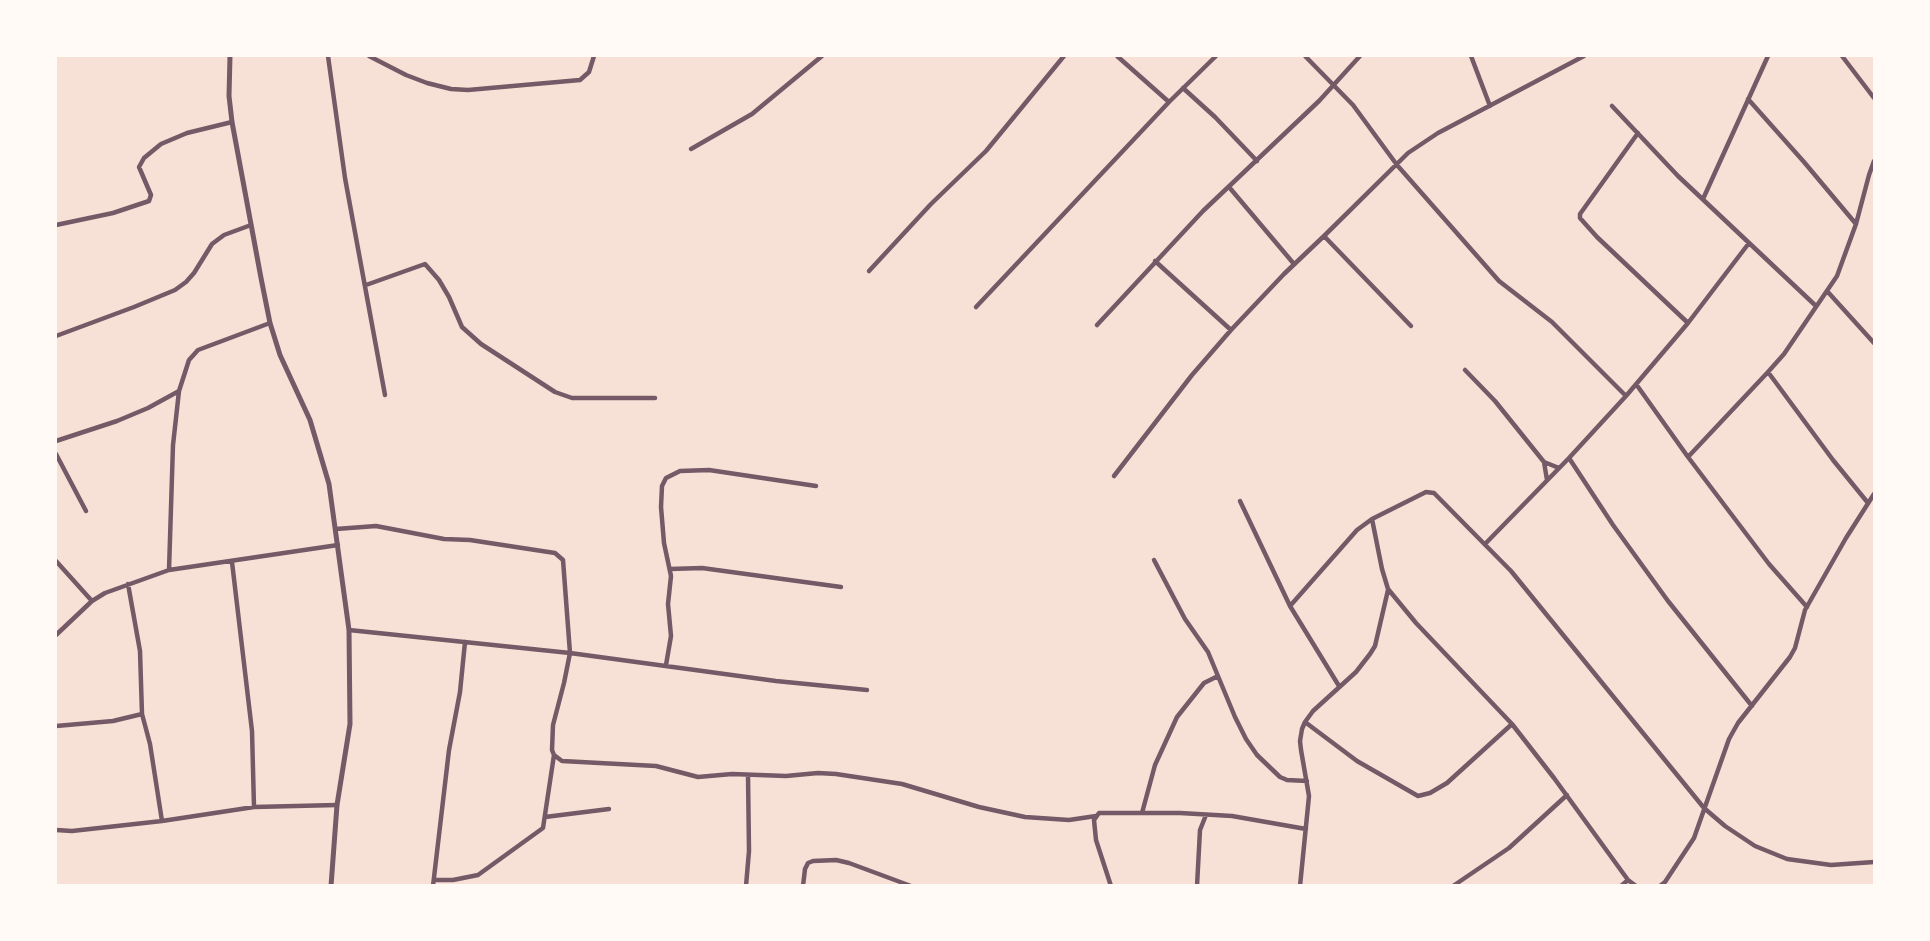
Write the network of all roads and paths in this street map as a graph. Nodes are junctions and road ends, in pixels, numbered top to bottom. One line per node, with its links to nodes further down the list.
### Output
1 (230, 56): 25 (street)
2 (328, 56): 43 (street)
3 (369, 56): 17 (street)
4 (380, 56): 17 (street)
5 (594, 56): 17 (street)
6 (822, 56): 27 (street)
7 (1064, 56): 42 (street)
8 (1117, 56): 22 (street)
9 (1216, 56): 19 (street)
10 (1305, 56): 18 (street)
11 (1360, 56): 18 (street)
12 (1471, 56): 23 (street)
13 (1584, 56): 16 (street)
14 (1768, 56): 21 (street)
15 (1842, 56): 20 (street)
16 (1572, 59): 23 (street)
17 (383, 62)
18 (1333, 83): 28 (street); 30 (street)
19 (1183, 88): 22 (street); 28 (street)
20 (1875, 98)
21 (1748, 99): 34 (street); 35 (street)
22 (1169, 102): 46 (street)
23 (1490, 106): 30 (street)
24 (1612, 106): 26 (street)
25 (232, 122): 36 (street); 37 (street)
26 (1638, 133): 34 (street); 48 (street)
27 (692, 149)
28 (1257, 161): 33 (street)
29 (1875, 161): 31 (street)
30 (1396, 165): 38 (street); 59 (street)
31 (1869, 175): 32 (street); 35 (street)
32 (1875, 181)
33 (1229, 187): 40 (street); 41 (street)
34 (1703, 199): 39 (street)
35 (1856, 224): 44 (street)
36 (56, 225)
37 (251, 225): 47 (street); 52 (street)
38 (1324, 236): 41 (street); 50 (street)
39 (1749, 243): 45 (street); 48 (street)
40 (1155, 261): 49 (street); 51 (street)
41 (1294, 264): 51 (street)
42 (869, 271)
43 (366, 285): 58 (street); 60 (street)
44 (1827, 291): 45 (street); 53 (street)
45 (1816, 306): 55 (street)
46 (976, 307)
47 (270, 323): 57 (street); 75 (street)
48 (1688, 323): 56 (street)
49 (1097, 325)
50 (1411, 326)
51 (1231, 330): 67 (street)
52 (56, 336)
53 (1875, 343)
54 (1465, 370): 65 (street)
55 (1768, 372): 64 (street); 72 (street)
56 (1635, 384): 59 (street); 64 (street)
57 (179, 391): 61 (street); 82 (street)
58 (385, 395)
59 (1626, 396): 63 (street)
60 (656, 398)
61 (56, 441)
62 (56, 454): 73 (street)
63 (1569, 458): 66 (street); 97 (street)
64 (1688, 458): 88 (street)
65 (1544, 462): 66 (street); 68 (street)
66 (1559, 468): 68 (street)
67 (1114, 476)
68 (1547, 480): 76 (street)
69 (816, 486): 81 (street)
70 (1875, 494): 72 (street)
71 (1240, 501): 87 (street)
72 (1868, 502): 88 (street)
73 (86, 511)
74 (1372, 519): 76 (street); 85 (street); 87 (street)
75 (336, 529): 77 (street); 92 (street)
76 (1485, 544): 108 (street)
77 (338, 545): 80 (street); 89 (street)
78 (1154, 560): 94 (street)
79 (56, 561): 86 (street)
80 (232, 561): 82 (street); 107 (street)
81 (670, 569): 84 (street); 93 (street)
82 (169, 570): 83 (street)
83 (128, 584): 86 (street); 98 (street)
84 (841, 586)
85 (1388, 589): 95 (street); 100 (street)
86 (92, 601): 90 (street)
87 (1290, 606): 95 (street)
88 (1807, 607): 97 (street)
89 (349, 630): 91 (street); 106 (street)
90 (56, 635)
91 (465, 642): 92 (street); 119 (street)
92 (570, 653): 93 (street); 102 (street)
93 (666, 665): 96 (street)
94 (1218, 676): 104 (street); 110 (street)
95 (1339, 686): 99 (street)
96 (867, 690)
97 (1752, 706): 108 (street)
98 (142, 714): 101 (street); 114 (street)
99 (1305, 722): 100 (street); 104 (street)
100 (1512, 724): 105 (street)
101 (56, 726)
102 (554, 755): 103 (street); 113 (street)
103 (747, 775): 112 (street); 121 (street)
104 (1307, 782): 115 (street)
105 (1567, 795): 118 (street); 127 (street)
106 (337, 805): 107 (street); 120 (street)
107 (254, 807): 114 (street)
108 (1704, 808): 117 (street); 130 (street)
109 (609, 809): 113 (street)
110 (1142, 813): 111 (street); 112 (street)
111 (1206, 814): 115 (street); 125 (street)
112 (1096, 816): 124 (street)
113 (545, 817): 119 (street)
114 (162, 821): 116 (street)
115 (1306, 829): 126 (street)
116 (56, 830)
117 (1875, 862)
118 (1628, 880): 128 (street); 129 (street)
119 (434, 883)
120 (331, 885)
121 (746, 885)
122 (803, 885): 123 (street)
123 (911, 885)
124 (1111, 885)
125 (1197, 885)
126 (1300, 885)
127 (1453, 885)
128 (1621, 885)
129 (1636, 885)
130 (1660, 885)

